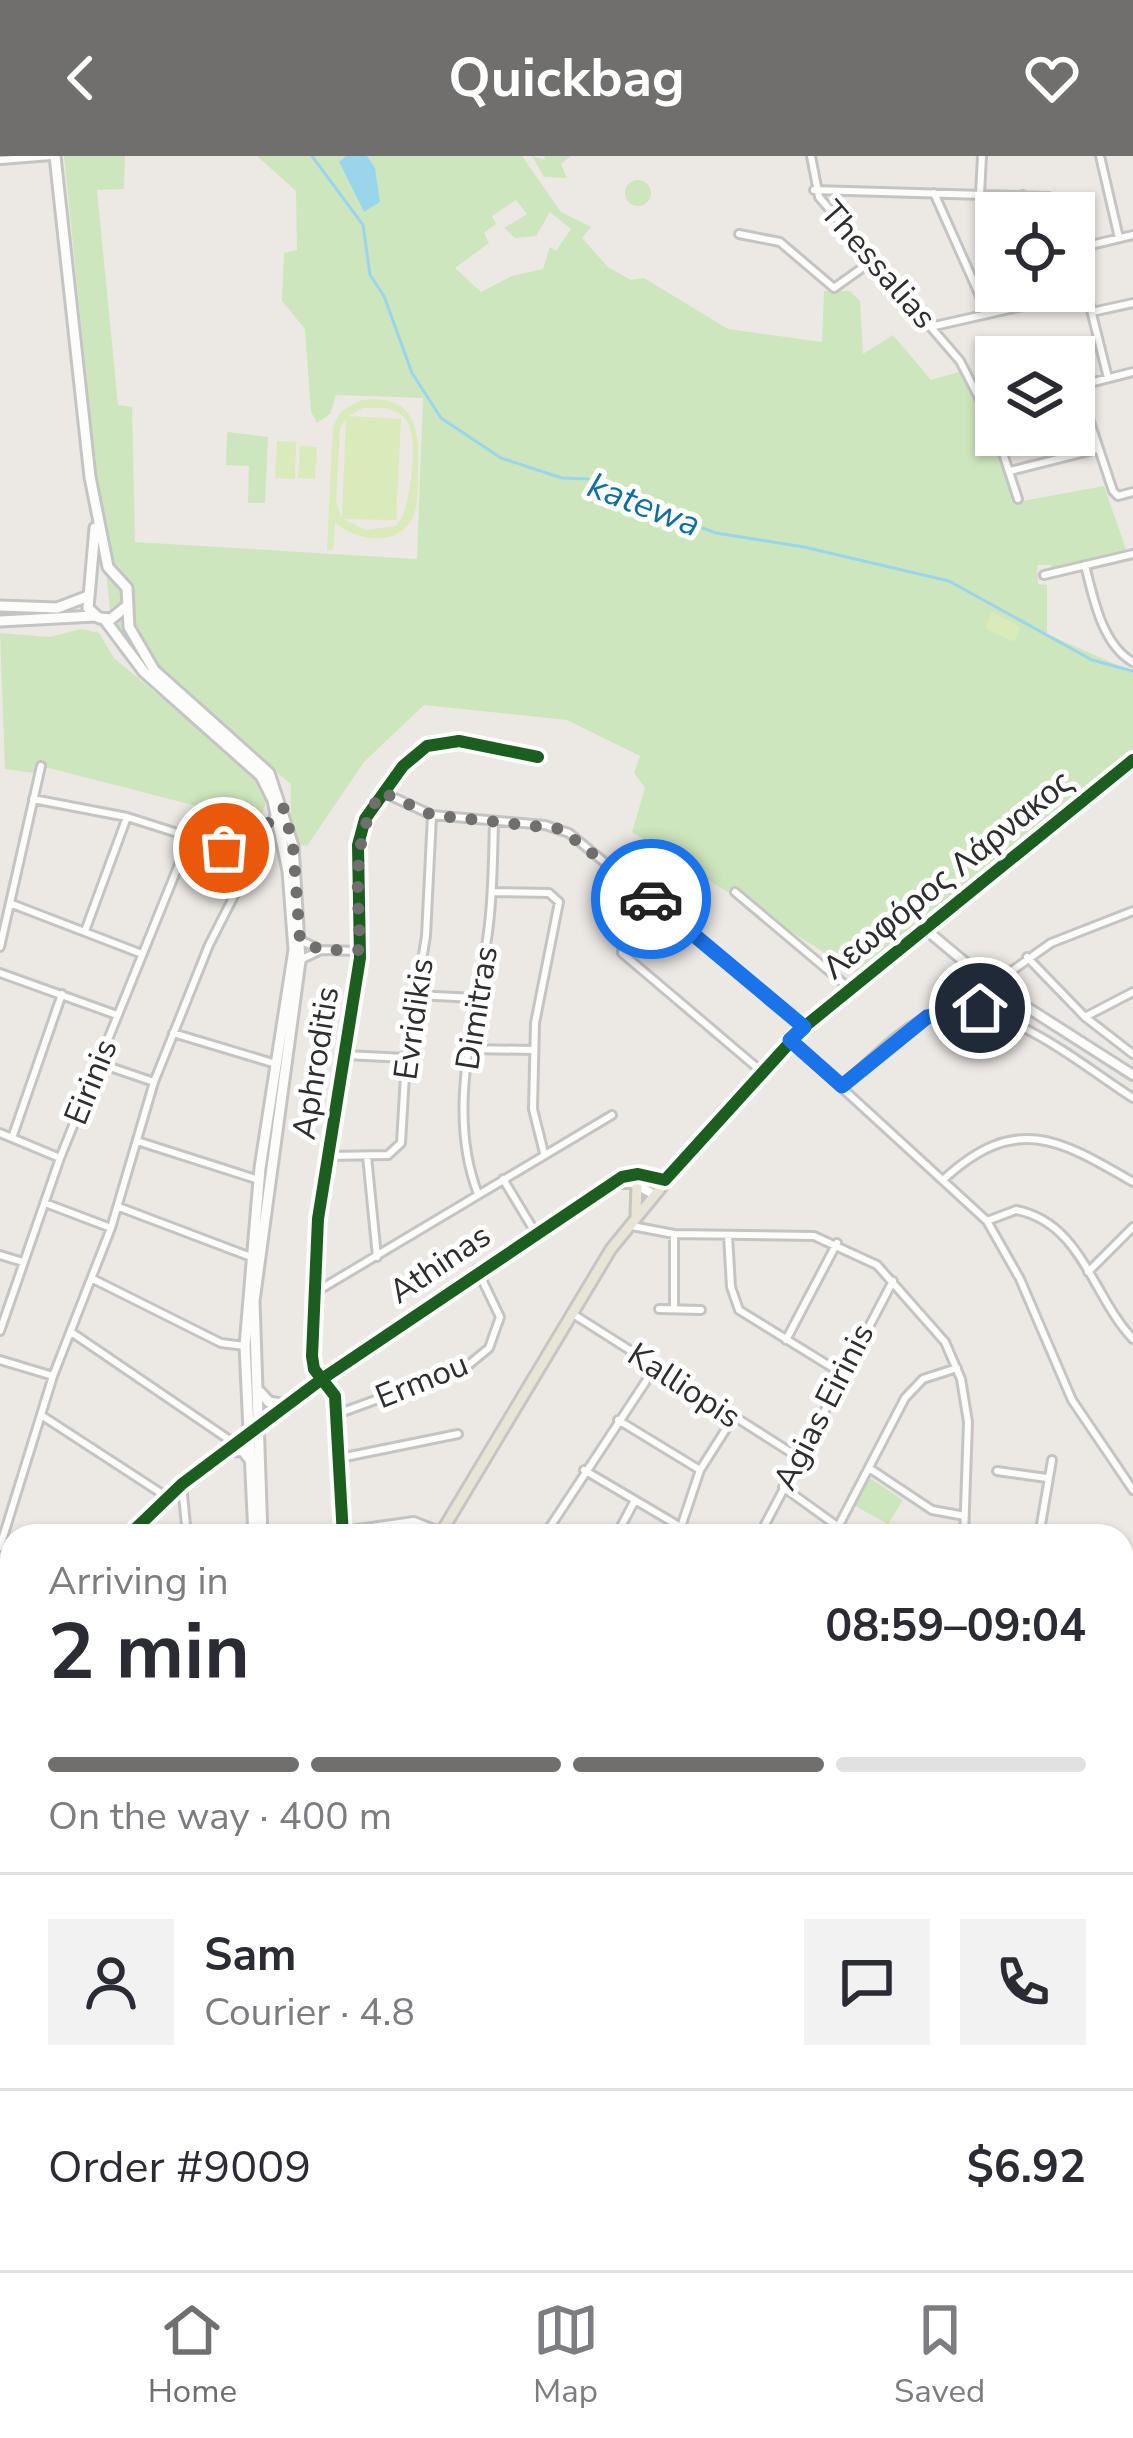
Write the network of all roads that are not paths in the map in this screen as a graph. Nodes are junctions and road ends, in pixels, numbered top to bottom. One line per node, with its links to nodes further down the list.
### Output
1 (53, 156): 5 (street); 31 (main road)
2 (811, 156): 6 (street, Thessalias)
3 (982, 156): 7 (street)
4 (1100, 156): 12 (street)
5 (1, 160)
6 (814, 190): 8 (street); 14 (street, Thessalias)
7 (980, 192)
8 (934, 193): 9 (street); 19 (street)
9 (975, 194)
10 (739, 234): 14 (street)
11 (1133, 235): 12 (street)
12 (1119, 238): 13 (street)
13 (1095, 244)
14 (872, 261): 20 (street, Thessalias)
15 (1133, 303): 16 (street)
16 (1095, 308)
17 (997, 312): 19 (street)
18 (1092, 312): 22 (street)
19 (988, 314): 20 (street)
20 (930, 326): 24 (street, Thessalias)
21 (1133, 372): 22 (street)
22 (1108, 378): 23 (street)
23 (1095, 382)
24 (975, 384)
25 (1095, 443): 26 (street)
26 (1097, 449): 28 (street); 29 (street)
27 (1005, 456): 28 (street, Thessalias)
28 (1010, 471): 30 (street, Thessalias)
29 (1133, 492)
30 (1018, 499)
31 (96, 521): 35 (main road); 36 (main road)
32 (1133, 554): 33 (street)
33 (1085, 565): 34 (street); 42 (street)
34 (1044, 575)
35 (115, 577): 36 (main road); 38 (main road)
36 (91, 584): 37 (main road)
37 (86, 597): 39 (main road); 40 (main road)
38 (128, 605): 40 (main road); 48 (main road)
39 (0, 606)
40 (100, 618): 41 (main road); 48 (main road)
41 (0, 621)
42 (1133, 662)
43 (538, 757): 46 (street, Aphroditis)
44 (1133, 760): 59 (main road, Λεωφόρος Λάρνακος)
45 (41, 766): 47 (street)
46 (382, 792): 49 (street); 64 (street, Aphroditis)
47 (33, 799): 50 (street); 57 (street)
48 (280, 810): 53 (street); 61 (main road); 86 (main road)
49 (432, 815): 51 (street); 73 (street, Evridikis)
50 (128, 817): 52 (street); 60 (street)
51 (494, 820): 54 (street, Dimitras); 56 (street)
52 (190, 837): 53 (street); 65 (street, Eirinis)
53 (250, 856): 78 (street)
54 (492, 892): 74 (street, Dimitras); 81 (street)
55 (735, 892): 70 (street)
56 (652, 900): 77 (street); 87 (street)
57 (12, 904): 60 (street); 62 (street)
58 (1133, 911): 66 (street)
59 (924, 928): 69 (street); 70 (main road, Λεωφόρος Λάρνακος)
60 (85, 931): 65 (street)
61 (300, 940): 63 (street); 67 (main road)
62 (0, 947)
63 (321, 950): 64 (street); 67 (street)
64 (360, 950): 83 (street, Aphroditis)
65 (142, 953): 75 (street, Eirinis)
66 (1027, 957): 69 (street); 76 (street)
67 (300, 961): 147 (main road)
68 (0, 973): 72 (street)
69 (992, 985): 88 (street)
70 (849, 988): 77 (main road, Λεωφόρος Λάρνακος)
71 (1133, 992): 76 (street)
72 (62, 994): 75 (street); 94 (street)
73 (415, 994): 74 (street); 84 (street, Evridikis)
74 (476, 998): 80 (street, Dimitras)
75 (117, 1015): 85 (street, Eirinis)
76 (1085, 1017): 82 (street)
77 (804, 1027): 79 (main road, Λεωφόρος Λάρνακος)
78 (173, 1033): 86 (street); 89 (street)
79 (790, 1040): 87 (main road, Λεωφόρος Λάρνακος); 90 (street)
80 (467, 1049): 81 (street); 107 (street, Dimitras)
81 (533, 1050): 96 (street)
82 (1133, 1054)
83 (345, 1055): 84 (street); 97 (street, Aphroditis)
84 (406, 1058): 98 (street, Evridikis)
85 (98, 1063): 89 (street); 99 (street, Eirinis)
86 (276, 1064): 102 (main road)
87 (761, 1072): 103 (main road, Λεωφόρος Λάρνακος)
88 (1133, 1075)
89 (154, 1082): 95 (street)
90 (842, 1086): 91 (street); 101 (street)
91 (1133, 1098)
92 (612, 1114): 96 (street)
93 (0, 1133): 94 (street)
94 (12, 1138): 99 (street)
95 (136, 1141): 102 (street); 110 (street)
96 (544, 1153): 100 (street)
97 (328, 1156): 98 (street); 131 (street, Aphroditis)
98 (367, 1156): 125 (street)
99 (60, 1158): 109 (street, Eirinis)
100 (503, 1178): 107 (street); 117 (street)
101 (944, 1179): 104 (street); 112 (street)
102 (259, 1180): 124 (main road)
103 (665, 1180): 105 (street, Athinas); 108 (main road, Λεωφόρος Λάρνακος)
104 (1133, 1182)
105 (614, 1184): 106 (street); 117 (street, Athinas)
106 (638, 1185): 108 (street); 113 (main road)
107 (478, 1194): 125 (street)
108 (653, 1194): 111 (main road, Λεωφόρος Λάρνακος)
109 (45, 1203): 115 (street); 126 (street, Eirinis)
110 (118, 1207): 115 (street); 124 (street)
111 (644, 1207): 113 (main road, Λεωφόρος Λάρνακος); 116 (street)
112 (987, 1221): 128 (street); 167 (street)
113 (631, 1223): 116 (street); 135 (main road, Λεωφόρος Λάρνακος)
114 (1133, 1227): 120 (street)
115 (111, 1228): 129 (street)
116 (654, 1228): 118 (street)
117 (535, 1232): 127 (street, Athinas)
118 (674, 1234): 119 (street); 133 (street)
119 (728, 1235): 121 (street); 138 (street)
120 (1124, 1238): 122 (street); 128 (street)
121 (837, 1243): 130 (street); 138 (street)
122 (1133, 1245)
123 (0, 1255): 126 (street)
124 (250, 1257): 140 (main road)
125 (377, 1258): 131 (street)
126 (23, 1262): 136 (street, Eirinis)
127 (477, 1269): 146 (street, Athinas); 149 (street, Ermou)
128 (1088, 1272): 139 (street)
129 (93, 1279): 137 (street); 140 (street)
130 (893, 1281): 143 (street); 144 (street, Agias Eirinis)
131 (314, 1293): 146 (street, Aphroditis)
132 (659, 1309): 133 (street)
133 (674, 1309): 134 (street)
134 (701, 1310)
135 (572, 1313): 142 (street, Kalliopis); 177 (main road, Λεωφόρος Λάρνακος)
136 (0, 1330)
137 (71, 1332): 145 (street); 155 (street)
138 (787, 1340): 144 (street)
139 (1133, 1340)
140 (245, 1346): 153 (main road)
141 (0, 1360): 145 (street)
142 (654, 1368): 151 (street, Kalliopis); 152 (street)
143 (957, 1368): 160 (street); 170 (street)
144 (842, 1373): 156 (street, Agias Eirinis)
145 (53, 1376): 150 (street)
146 (322, 1378): 148 (street, Athinas); 149 (street, Aphroditis)
147 (256, 1382): 148 (main road); 153 (main road)
148 (287, 1406): 153 (street, Athinas)
149 (338, 1414): 157 (street)
150 (40, 1415): 168 (street); 171 (street)
151 (734, 1418): 156 (street, Kalliopis); 162 (street)
152 (618, 1420): 161 (street); 162 (street)
153 (253, 1432): 155 (street, Athinas); 158 (main road); 174 (main road)
154 (458, 1434): 157 (street)
155 (230, 1446): 158 (main road); 165 (street, Athinas)
156 (798, 1457): 166 (street, Agias Eirinis)
157 (340, 1458): 176 (street)
158 (250, 1460): 175 (main road)
159 (1052, 1460): 164 (street)
160 (869, 1468): 170 (street); 184 (street)
161 (584, 1470): 169 (street); 178 (street)
162 (700, 1470): 181 (street)
163 (998, 1471): 164 (street)
164 (1048, 1478): 186 (street)
165 (182, 1484): 168 (street, Athinas); 173 (street)
166 (783, 1487): 182 (street, Agias Eirinis); 183 (street)
167 (1133, 1490)
168 (166, 1497): 172 (street, Athinas)
169 (634, 1501): 179 (street); 180 (street)
170 (965, 1516): 185 (street)
171 (7, 1524)
172 (140, 1524)
173 (187, 1524)
174 (257, 1524)
175 (257, 1524)
176 (343, 1524)
177 (447, 1524)
178 (551, 1524)
179 (622, 1524)
180 (667, 1524)
181 (682, 1524)
182 (765, 1524)
183 (838, 1524)
184 (840, 1524)
185 (965, 1524)
186 (1041, 1524)

